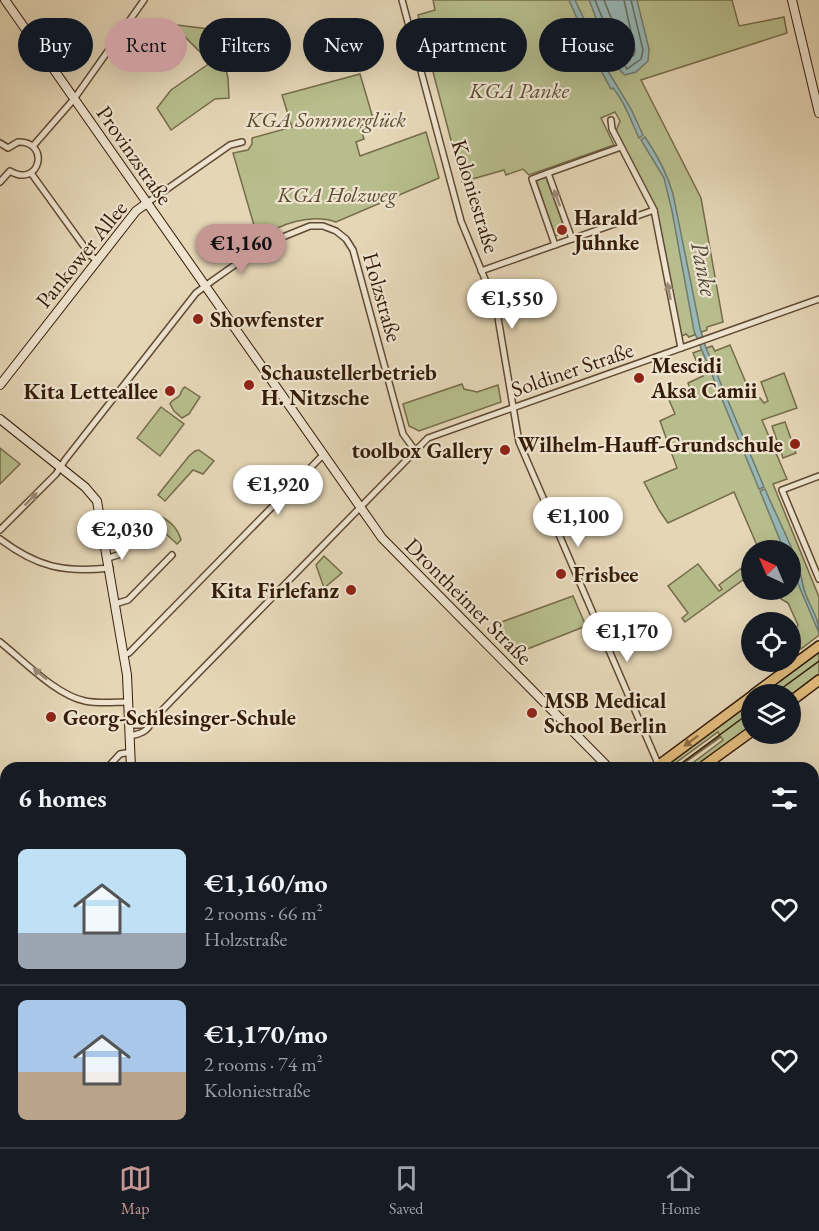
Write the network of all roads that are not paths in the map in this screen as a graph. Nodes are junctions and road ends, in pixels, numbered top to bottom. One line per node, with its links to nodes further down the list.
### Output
1 (5, 0): 5 (street); 6 (main road, Provinzstraße)
2 (144, 0): 6 (street)
3 (402, 0): 21 (street, Koloniestraße)
4 (792, 0): 7 (main road)
5 (0, 4)
6 (74, 99): 11 (street); 16 (main road, Provinzstraße)
7 (819, 113)
8 (611, 120): 12 (street)
9 (242, 142): 16 (street)
10 (0, 143): 11 (street)
11 (33, 146): 13 (street)
12 (621, 147): 14 (street); 17 (street)
13 (31, 173): 15 (street); 20 (street)
14 (548, 173): 18 (street, one-way to 14); 19 (street)
15 (0, 182)
16 (147, 203): 20 (main road, Pankower Allee); 22 (main road, Provinzstraße)
17 (654, 210): 18 (street); 24 (street, one-way to 17)
18 (572, 239): 19 (street)
19 (555, 245): 21 (street)
20 (98, 261): 25 (main road, Pankower Allee)
21 (481, 271): 26 (street, Koloniestraße)
22 (205, 286): 28 (street, Holzstraße); 29 (main road, Provinzstraße); 30 (street, Holzstraße)
23 (819, 299): 24 (street, Soldiner Straße)
24 (681, 348): 26 (street, Soldiner Straße)
25 (0, 385)
26 (513, 408): 28 (street, Soldiner Straße); 59 (street, Koloniestraße)
27 (0, 420): 30 (main road)
28 (414, 449): 32 (street, Soldiner Straße)
29 (323, 455): 32 (main road, Provinzstraße); 43 (street)
30 (60, 467): 34 (street, Holzstraße, one-way to 30); 37 (main road)
31 (819, 476): 39 (street)
32 (359, 507): 51 (street, Soldiner Straße); 58 (main road, Drontheimer Straße)
33 (153, 517): 37 (street)
34 (0, 530)
35 (0, 539): 38 (street)
36 (172, 555): 40 (street)
37 (108, 558): 38 (main road)
38 (110, 568): 40 (main road)
39 (819, 579)
40 (116, 604): 42 (main road)
41 (0, 642): 49 (street, one-way to 41)
42 (122, 644): 43 (street); 45 (main road)
43 (139, 644): 45 (street)
44 (819, 646): 47 (main road)
45 (124, 655): 49 (main road)
46 (819, 680): 48 (main road)
47 (768, 684)
48 (801, 694)
49 (128, 702): 52 (main road)
50 (741, 704): 60 (main road, one-way to 60)
51 (151, 722): 52 (street); 53 (street, Soldiner Straße)
52 (129, 725): 53 (main road)
53 (130, 736): 55 (main road)
54 (741, 738): 61 (main road)
55 (131, 752): 56 (street); 57 (main road)
56 (113, 762)
57 (131, 762)
58 (603, 762)
59 (656, 762)
60 (665, 762)
61 (709, 762)

